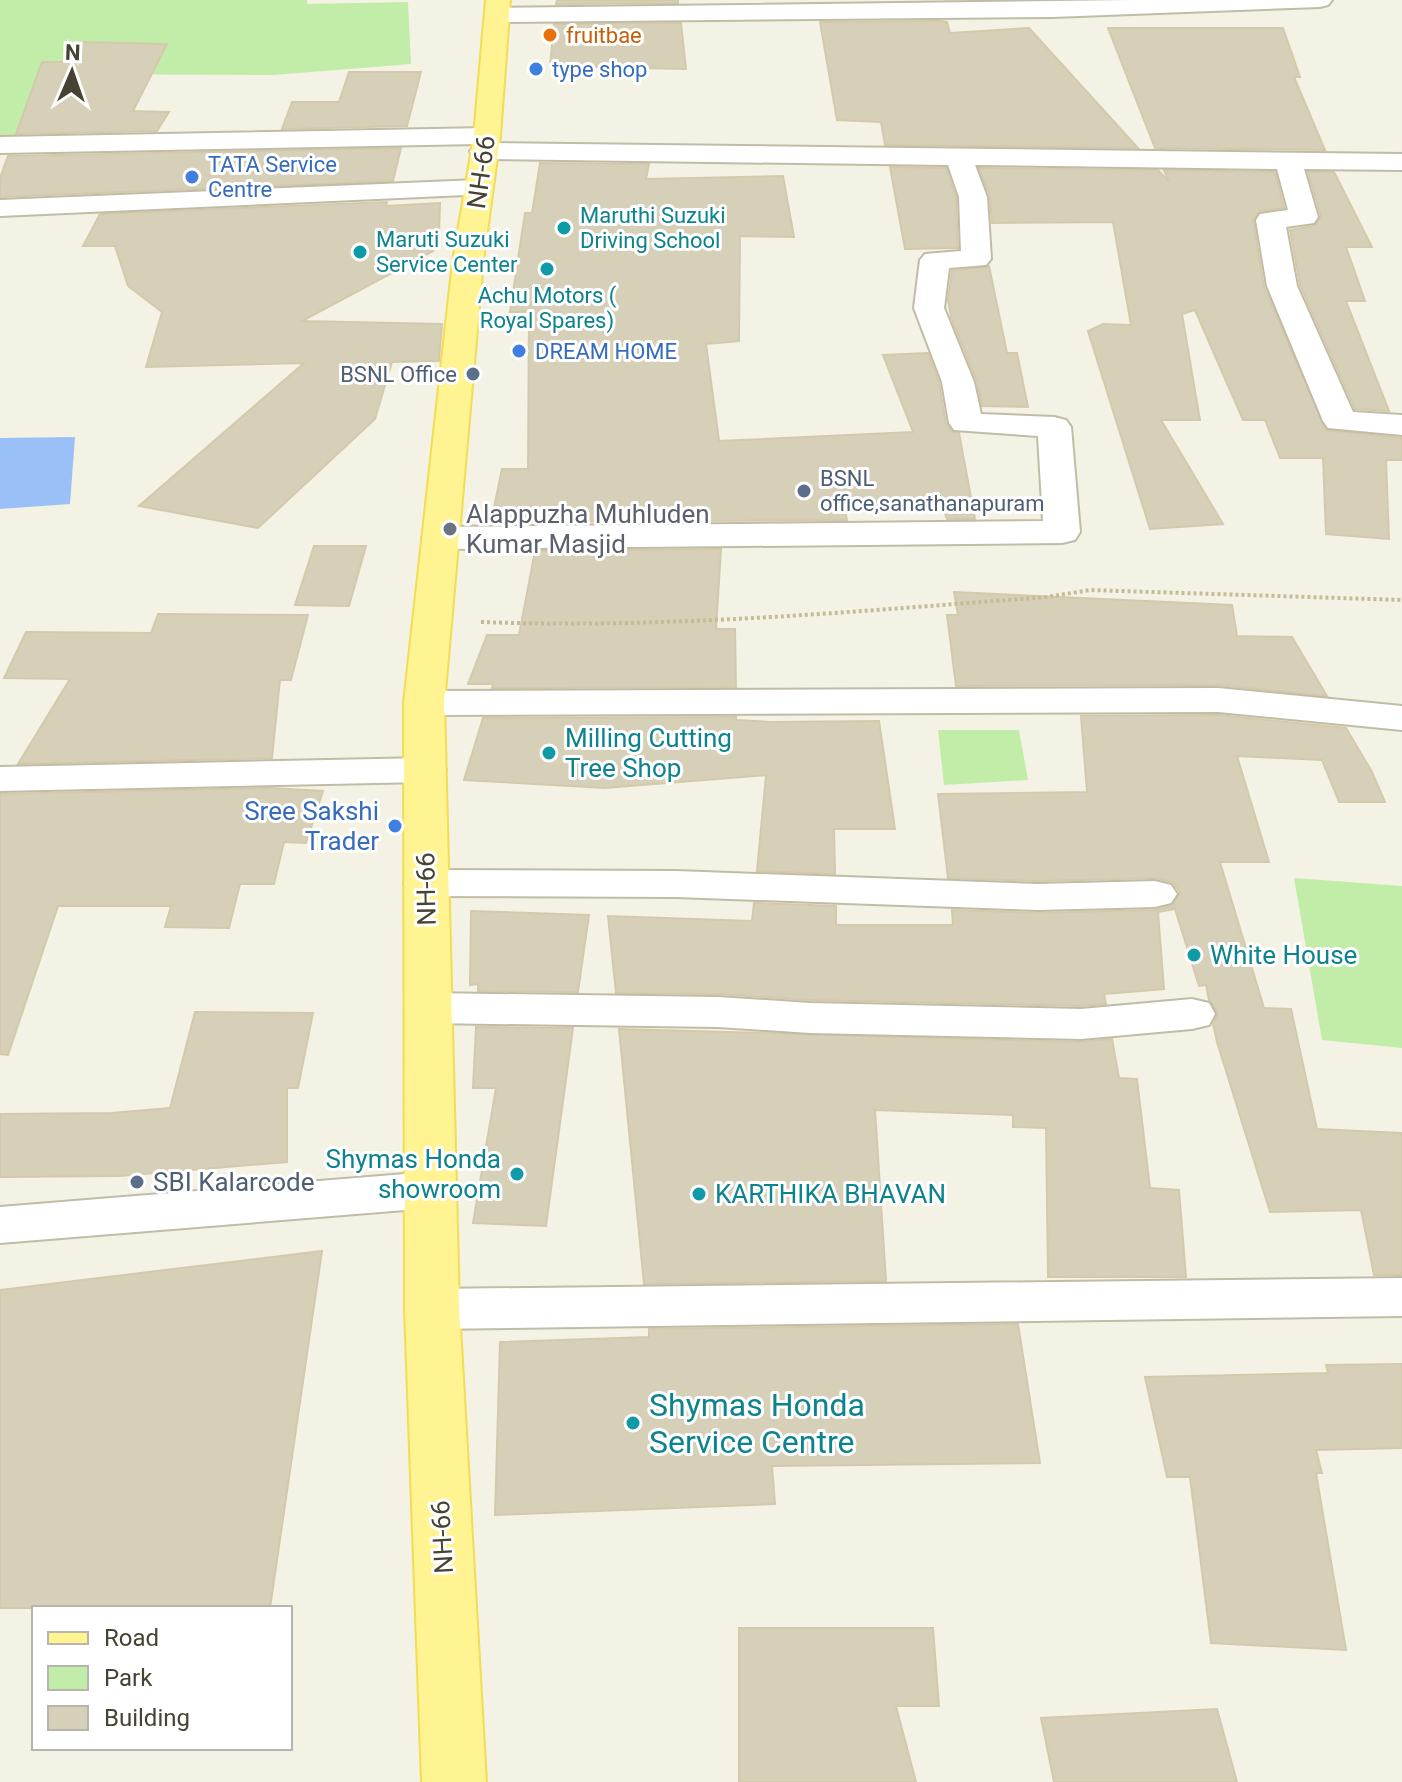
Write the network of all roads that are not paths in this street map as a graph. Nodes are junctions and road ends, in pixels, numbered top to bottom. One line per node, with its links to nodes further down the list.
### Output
1 (1320, 0): 2 (street)
2 (498, 8): 5 (main road, NH-66)
3 (0, 145): 5 (street)
4 (958, 156): 5 (street); 6 (street); 10 (street)
5 (482, 158): 8 (street); 10 (main road, NH-66)
6 (1288, 160): 7 (street); 9 (street)
7 (1402, 162)
8 (0, 208)
9 (1402, 425)
10 (440, 538): 11 (main road, NH-66)
11 (424, 703): 12 (street); 13 (main road, NH-66)
12 (1402, 718)
13 (425, 770): 14 (street); 15 (main road, NH-66)
14 (0, 779)
15 (426, 883): 16 (street); 17 (main road, NH-66)
16 (1155, 894)
17 (428, 1008): 18 (street); 19 (main road, NH-66)
18 (1192, 1014)
19 (430, 1190): 20 (street); 22 (main road, NH-66)
20 (0, 1225)
21 (1402, 1297): 22 (street)
22 (432, 1309): 23 (main road, NH-66)
23 (454, 1782)

